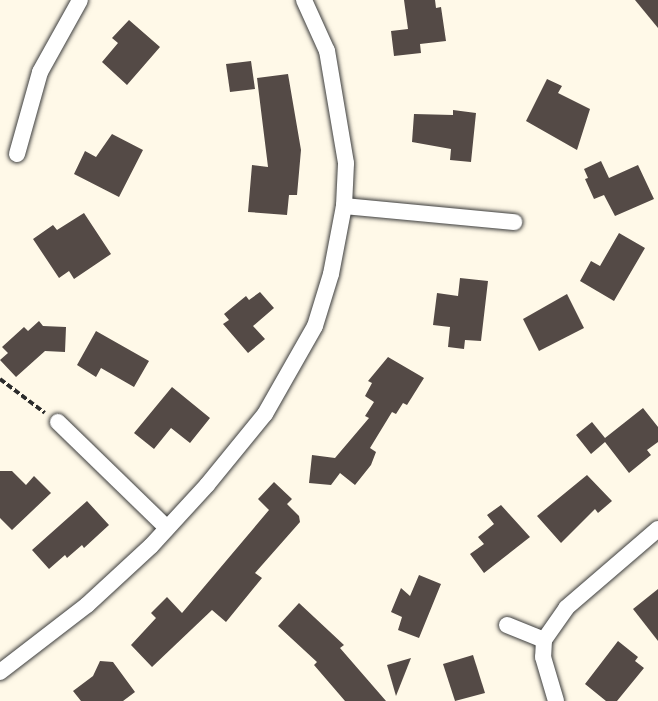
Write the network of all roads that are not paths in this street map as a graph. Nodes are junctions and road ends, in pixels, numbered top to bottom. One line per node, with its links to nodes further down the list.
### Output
1 (80, 0): 3 (street)
2 (304, 0): 4 (street)
3 (17, 154)
4 (344, 206): 5 (street); 7 (street)
5 (514, 222)
6 (58, 422): 7 (street)
7 (167, 528): 11 (street)
8 (658, 529): 10 (street)
9 (507, 625): 10 (street)
10 (544, 640): 12 (street)
11 (0, 672)
12 (556, 701)

